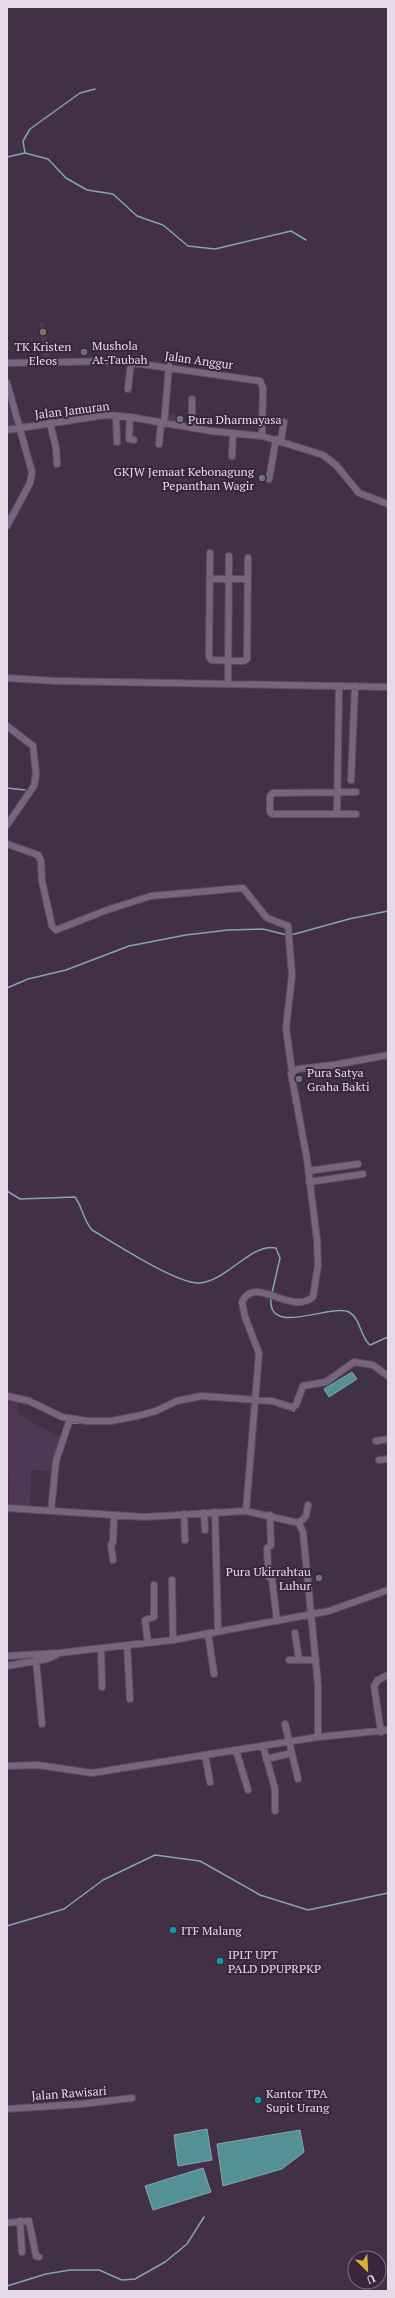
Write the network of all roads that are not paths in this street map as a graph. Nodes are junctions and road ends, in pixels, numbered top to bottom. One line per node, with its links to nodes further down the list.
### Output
1 (131, 362): 2 (street, Jalan Anggur); 3 (street, Jalan Anggur); 5 (street)
2 (7, 363)
3 (169, 366): 11 (street); 16 (street, Jalan Anggur)
4 (7, 384): 12 (street)
5 (128, 389)
6 (192, 399): 13 (street)
7 (116, 416): 8 (street, Jalan Jamuran); 10 (street, Jalan Jamuran); 19 (street)
8 (130, 417): 11 (street, Jalan Jamuran); 17 (street)
9 (284, 422): 18 (street)
10 (50, 423): 12 (street, Jalan Jamuran); 22 (street)
11 (163, 424): 13 (street, Jalan Jamuran); 20 (street)
12 (20, 428): 14 (street, Jalan Jamuran); 25 (street)
13 (192, 428): 15 (street, Jalan Jamuran)
14 (7, 430)
15 (233, 433): 16 (street, Jalan Jamuran); 21 (street)
16 (262, 436): 18 (street, Jalan Jamuran)
17 (134, 440)
18 (278, 440): 23 (street); 24 (street, Jalan Jamuran)
19 (117, 442)
20 (159, 444)
21 (232, 456)
22 (57, 464)
23 (269, 479)
24 (388, 504)
25 (7, 526)
26 (210, 553): 29 (street)
27 (229, 556): 30 (street)
28 (248, 558): 31 (street)
29 (210, 579): 30 (street); 32 (street)
30 (229, 579): 31 (street); 32 (street)
31 (247, 579): 32 (street)
32 (229, 661): 34 (street)
33 (7, 678): 34 (street)
34 (228, 684): 35 (street)
35 (340, 686): 36 (street); 40 (street)
36 (355, 686): 37 (street); 39 (street)
37 (388, 687)
38 (7, 726): 44 (street)
39 (351, 780)
40 (337, 792): 41 (street); 42 (street); 42 (street)
41 (356, 792)
42 (337, 814): 43 (street)
43 (356, 814)
44 (7, 825)
45 (7, 844): 47 (street)
46 (388, 1055): 47 (street)
47 (292, 1072): 49 (street)
48 (358, 1164): 49 (street)
49 (308, 1170): 51 (street)
50 (363, 1174): 51 (street)
51 (309, 1182): 54 (street)
52 (388, 1376): 54 (street)
53 (7, 1396): 55 (street)
54 (256, 1402): 55 (street); 63 (street)
55 (70, 1419): 62 (street)
56 (388, 1439): 57 (street)
57 (376, 1441)
58 (388, 1459): 59 (street)
59 (379, 1460)
60 (308, 1505): 69 (street)
61 (7, 1508): 62 (street)
62 (51, 1511): 67 (street)
63 (246, 1511): 64 (street); 68 (street)
64 (215, 1512): 65 (street); 80 (street)
65 (204, 1513): 66 (street); 70 (street)
66 (184, 1514): 67 (street); 71 (street)
67 (114, 1515): 72 (street)
68 (270, 1515): 69 (street); 73 (street)
69 (299, 1523): 78 (street)
70 (205, 1530)
71 (185, 1540)
72 (113, 1560)
73 (268, 1565)
74 (269, 1577): 79 (street)
75 (172, 1580): 83 (street)
76 (154, 1585): 84 (street)
77 (388, 1590): 78 (street)
78 (311, 1614): 79 (street); 92 (street)
79 (277, 1622): 80 (street)
80 (218, 1631): 81 (street)
81 (208, 1633): 83 (street); 94 (street)
82 (295, 1633): 91 (street)
83 (173, 1640): 84 (street)
84 (148, 1643): 85 (street)
85 (127, 1644): 86 (street); 97 (street)
86 (102, 1648): 87 (street); 96 (street)
87 (59, 1653): 88 (street); 89 (street)
88 (7, 1656)
89 (36, 1660): 93 (street); 98 (street)
90 (289, 1660): 91 (street)
91 (299, 1660): 92 (street)
92 (316, 1660): 101 (street)
93 (7, 1666)
94 (214, 1674)
95 (388, 1675): 100 (street)
96 (102, 1687)
97 (130, 1699)
98 (42, 1724)
99 (285, 1724): 102 (street)
100 (385, 1731): 101 (street)
101 (318, 1737): 102 (street)
102 (289, 1742): 103 (street); 105 (street)
103 (263, 1746): 104 (street); 107 (street)
104 (236, 1750): 106 (street); 111 (street)
105 (292, 1753): 107 (street); 109 (street)
106 (205, 1755): 108 (street); 110 (street)
107 (266, 1759): 112 (street)
108 (7, 1766)
109 (298, 1780)
110 (210, 1782)
111 (248, 1790)
112 (275, 1811)
113 (132, 2098): 114 (street, Jalan Rawisari)
114 (7, 2108)
115 (20, 2221): 116 (street); 117 (street); 118 (street)
116 (7, 2222)
117 (22, 2252)
118 (39, 2257)

